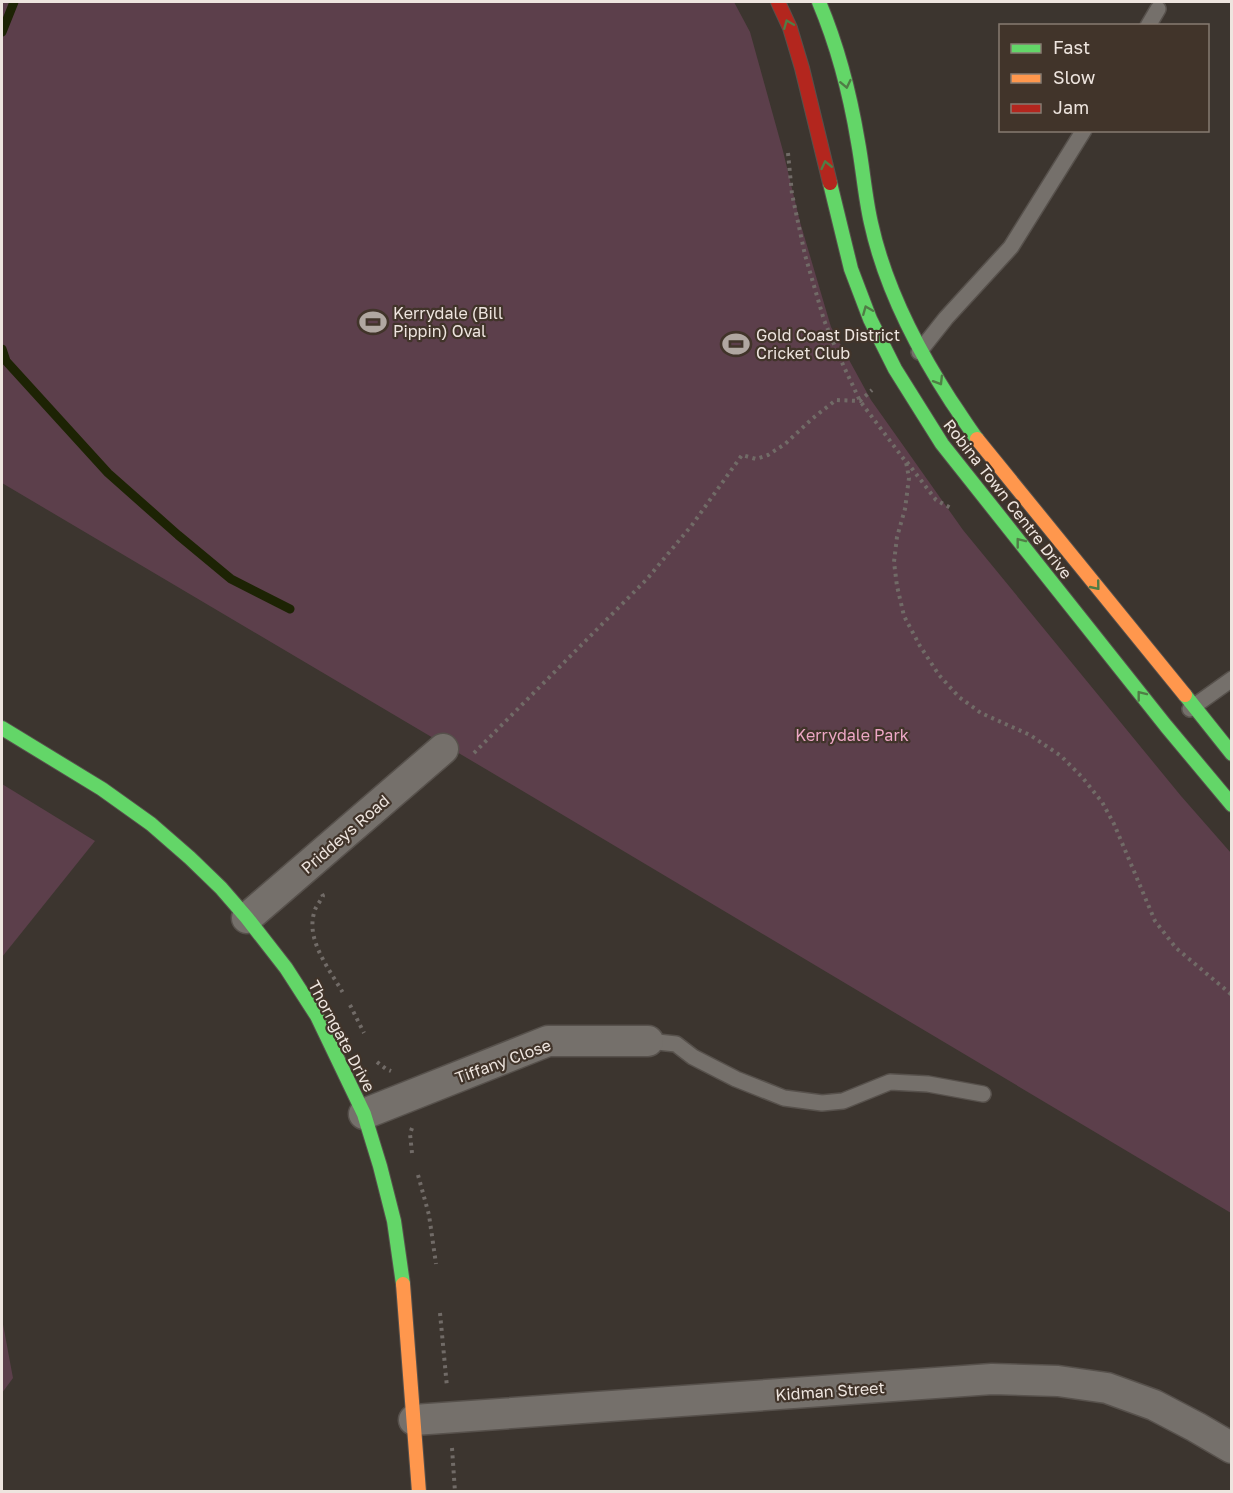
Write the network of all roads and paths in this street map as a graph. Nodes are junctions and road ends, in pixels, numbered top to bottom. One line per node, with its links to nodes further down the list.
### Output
1 (778, 2): 7 (street, Robina Town Centre Drive, one-way to 1)
2 (819, 2): 6 (street, Robina Town Centre Drive, one-way to 6)
3 (1158, 9): 4 (lane)
4 (1149, 24)
5 (1083, 132): 6 (lane)
6 (921, 351): 7 (lane); 9 (street, Robina Town Centre Drive, one-way to 9)
7 (895, 369): 10 (street, Robina Town Centre Drive, one-way to 7)
8 (1232, 679): 9 (lane)
9 (1193, 706): 10 (lane); 12 (street, Robina Town Centre Drive)
10 (1166, 726): 12 (street, Robina Town Centre Drive)
11 (2, 728): 16 (street, Thorngate Drive)
12 (1204, 739): 14 (street, Robina Town Centre Drive); 15 (street, Robina Town Centre Drive)
13 (443, 749): 16 (street, Priddeys Road); 17 (path)
14 (1232, 754)
15 (1232, 805)
16 (247, 918): 20 (street, Thorngate Drive)
17 (1232, 995)
18 (648, 1041): 19 (lane); 20 (street, Tiffany Close)
19 (983, 1094)
20 (364, 1114): 21 (street, Thorngate Drive)
21 (414, 1420): 22 (street, Kidman Street); 23 (street, Thorngate Drive)
22 (1232, 1448)
23 (419, 1491)

